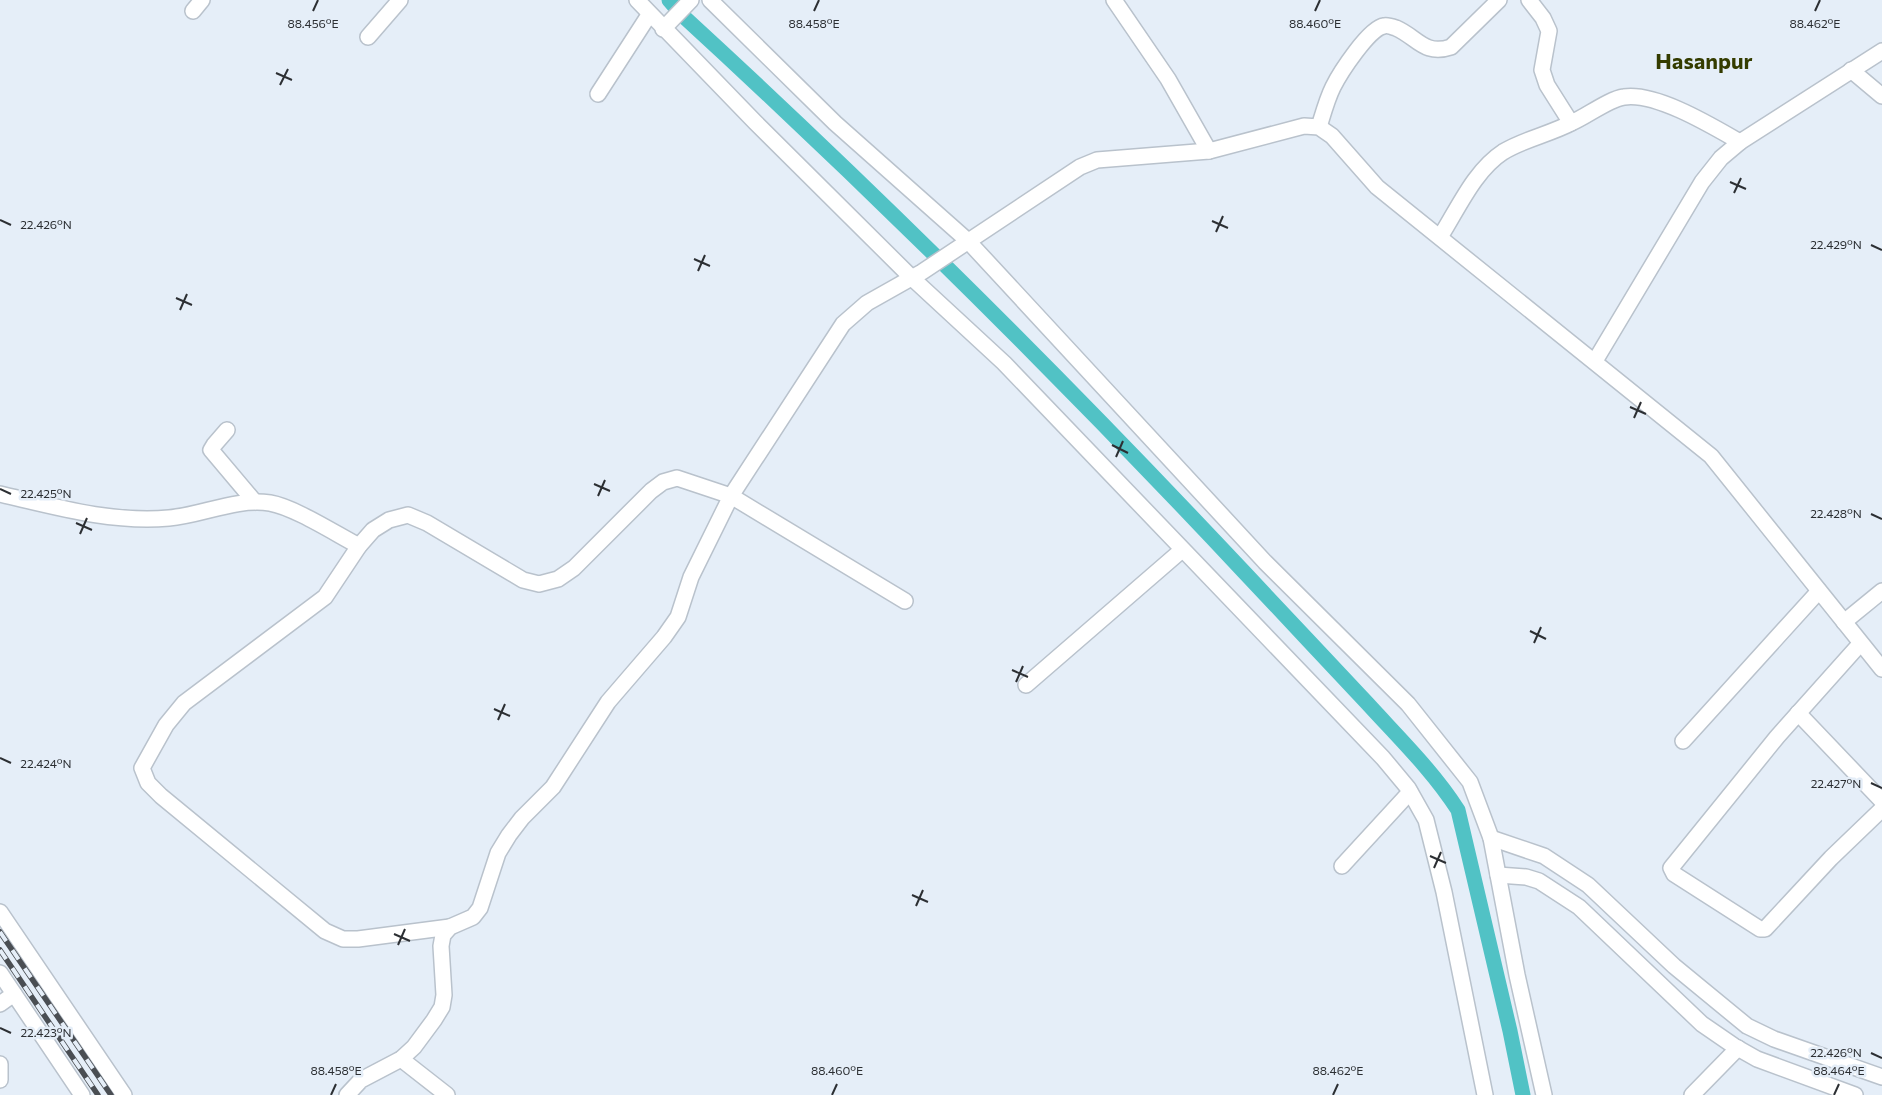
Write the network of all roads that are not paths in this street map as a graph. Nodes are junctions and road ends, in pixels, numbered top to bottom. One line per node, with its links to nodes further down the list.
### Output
1 (400, 0): 10 (street)
2 (637, 0): 8 (street)
3 (691, 0): 9 (street)
4 (710, 0): 20 (street)
5 (1114, 0): 18 (street)
6 (1499, 0): 16 (street)
7 (1530, 0): 15 (street)
8 (649, 15): 9 (street); 13 (street)
9 (666, 26): 21 (street)
10 (368, 37)
11 (1882, 51): 12 (street)
12 (1851, 70): 14 (street); 17 (street)
13 (598, 94)
14 (1882, 96)
15 (1571, 123): 17 (street); 19 (street)
16 (1318, 127): 18 (street); 19 (street)
17 (1740, 142): 22 (street)
18 (1209, 150): 20 (street)
19 (1440, 237): 22 (street)
20 (963, 245): 21 (street); 41 (street)
21 (917, 275): 25 (street); 28 (street)
22 (1595, 362): 29 (street)
23 (228, 430): 26 (street)
24 (0, 494): 26 (street)
25 (731, 496): 27 (street); 31 (street); 45 (street)
26 (254, 501): 27 (street)
27 (359, 546): 45 (street)
28 (1182, 550): 35 (street); 38 (street)
29 (1819, 591): 32 (street); 37 (street)
30 (1882, 591): 32 (street)
31 (905, 601)
32 (1844, 622): 33 (street)
33 (1860, 644): 34 (street); 36 (street)
34 (1882, 669)
35 (1026, 685)
36 (1798, 713): 39 (street); 40 (street)
37 (1683, 741)
38 (1410, 792): 42 (street); 59 (street)
39 (1882, 801)
40 (1882, 809)
41 (1491, 838): 43 (street); 52 (street)
42 (1342, 866)
43 (1498, 875): 49 (street); 60 (street)
44 (0, 912): 56 (street)
45 (450, 927): 50 (street)
46 (0, 973): 47 (street)
47 (14, 994): 48 (street); 55 (street)
48 (0, 1004)
49 (1738, 1048): 54 (street); 61 (street)
50 (401, 1059): 57 (street); 58 (street)
51 (0, 1064): 53 (street)
52 (1882, 1077)
53 (0, 1080)
54 (1835, 1092): 62 (street)
55 (82, 1095)
56 (124, 1095)
57 (347, 1095)
58 (447, 1095)
59 (1485, 1095)
60 (1544, 1095)
61 (1692, 1095)
62 (1855, 1095)

